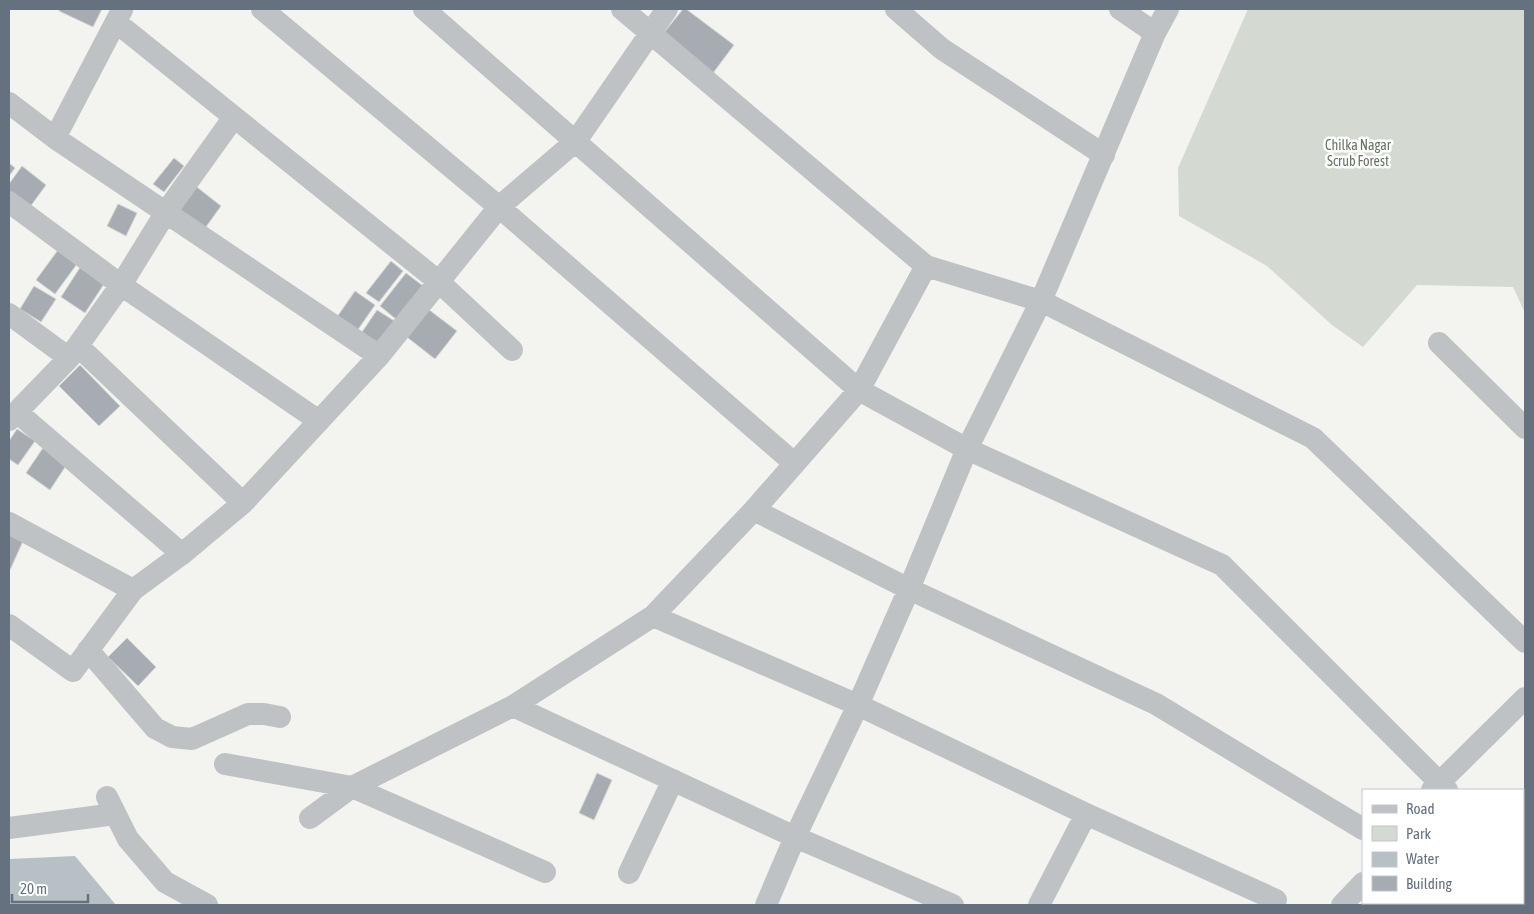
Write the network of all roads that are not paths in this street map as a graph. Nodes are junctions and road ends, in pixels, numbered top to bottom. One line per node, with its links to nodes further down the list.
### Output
1 (262, 9): 17 (street)
2 (424, 9): 14 (street)
3 (622, 9): 9 (street)
4 (667, 9): 9 (street)
5 (896, 9): 15 (street)
6 (1120, 9): 10 (street)
7 (1168, 9): 10 (street)
8 (120, 16): 12 (street); 13 (street)
9 (649, 32): 14 (street); 19 (street)
10 (1154, 33): 15 (street)
11 (9, 103): 13 (street)
12 (234, 118): 18 (street); 20 (street)
13 (56, 138): 18 (street)
14 (576, 141): 17 (street); 28 (street)
15 (1104, 155): 22 (street)
16 (9, 202): 21 (street)
17 (498, 207): 20 (street); 33 (street)
18 (166, 212): 21 (street); 27 (street)
19 (926, 266): 22 (street); 28 (street)
20 (438, 281): 25 (street); 27 (street)
21 (121, 285): 26 (street); 30 (street)
22 (1041, 301): 32 (street); 42 (street)
23 (9, 314): 26 (street)
24 (1439, 343): 31 (street)
25 (512, 350)
26 (73, 352): 29 (street); 34 (street)
27 (379, 356): 30 (street)
28 (859, 390): 32 (street); 33 (street)
29 (13, 416): 37 (street)
30 (319, 421): 34 (street)
31 (1525, 428)
32 (967, 448): 38 (street); 51 (street)
33 (794, 464): 35 (street)
34 (243, 503): 37 (street)
35 (754, 510): 38 (street); 40 (street)
36 (9, 524): 39 (street)
37 (182, 554): 39 (street)
38 (909, 589): 45 (street); 54 (street)
39 (134, 590): 43 (street)
40 (653, 616): 45 (street); 46 (street)
41 (9, 625): 43 (street)
42 (1525, 642)
43 (88, 650): 47 (street)
44 (1525, 698): 51 (street)
45 (858, 705): 52 (street); 56 (street)
46 (513, 706): 49 (street); 50 (street)
47 (280, 717)
48 (225, 764): 50 (street)
49 (673, 780): 56 (street); 58 (street)
50 (352, 787): 53 (street); 57 (street)
51 (1439, 787)
52 (1086, 814): 59 (street); 63 (street)
53 (310, 818)
54 (1362, 827)
55 (9, 828): 60 (street)
56 (795, 837): 61 (street); 62 (street)
57 (545, 872)
58 (629, 873)
59 (1279, 904)
60 (206, 905)
61 (766, 905)
62 (953, 905)
63 (1039, 905)

